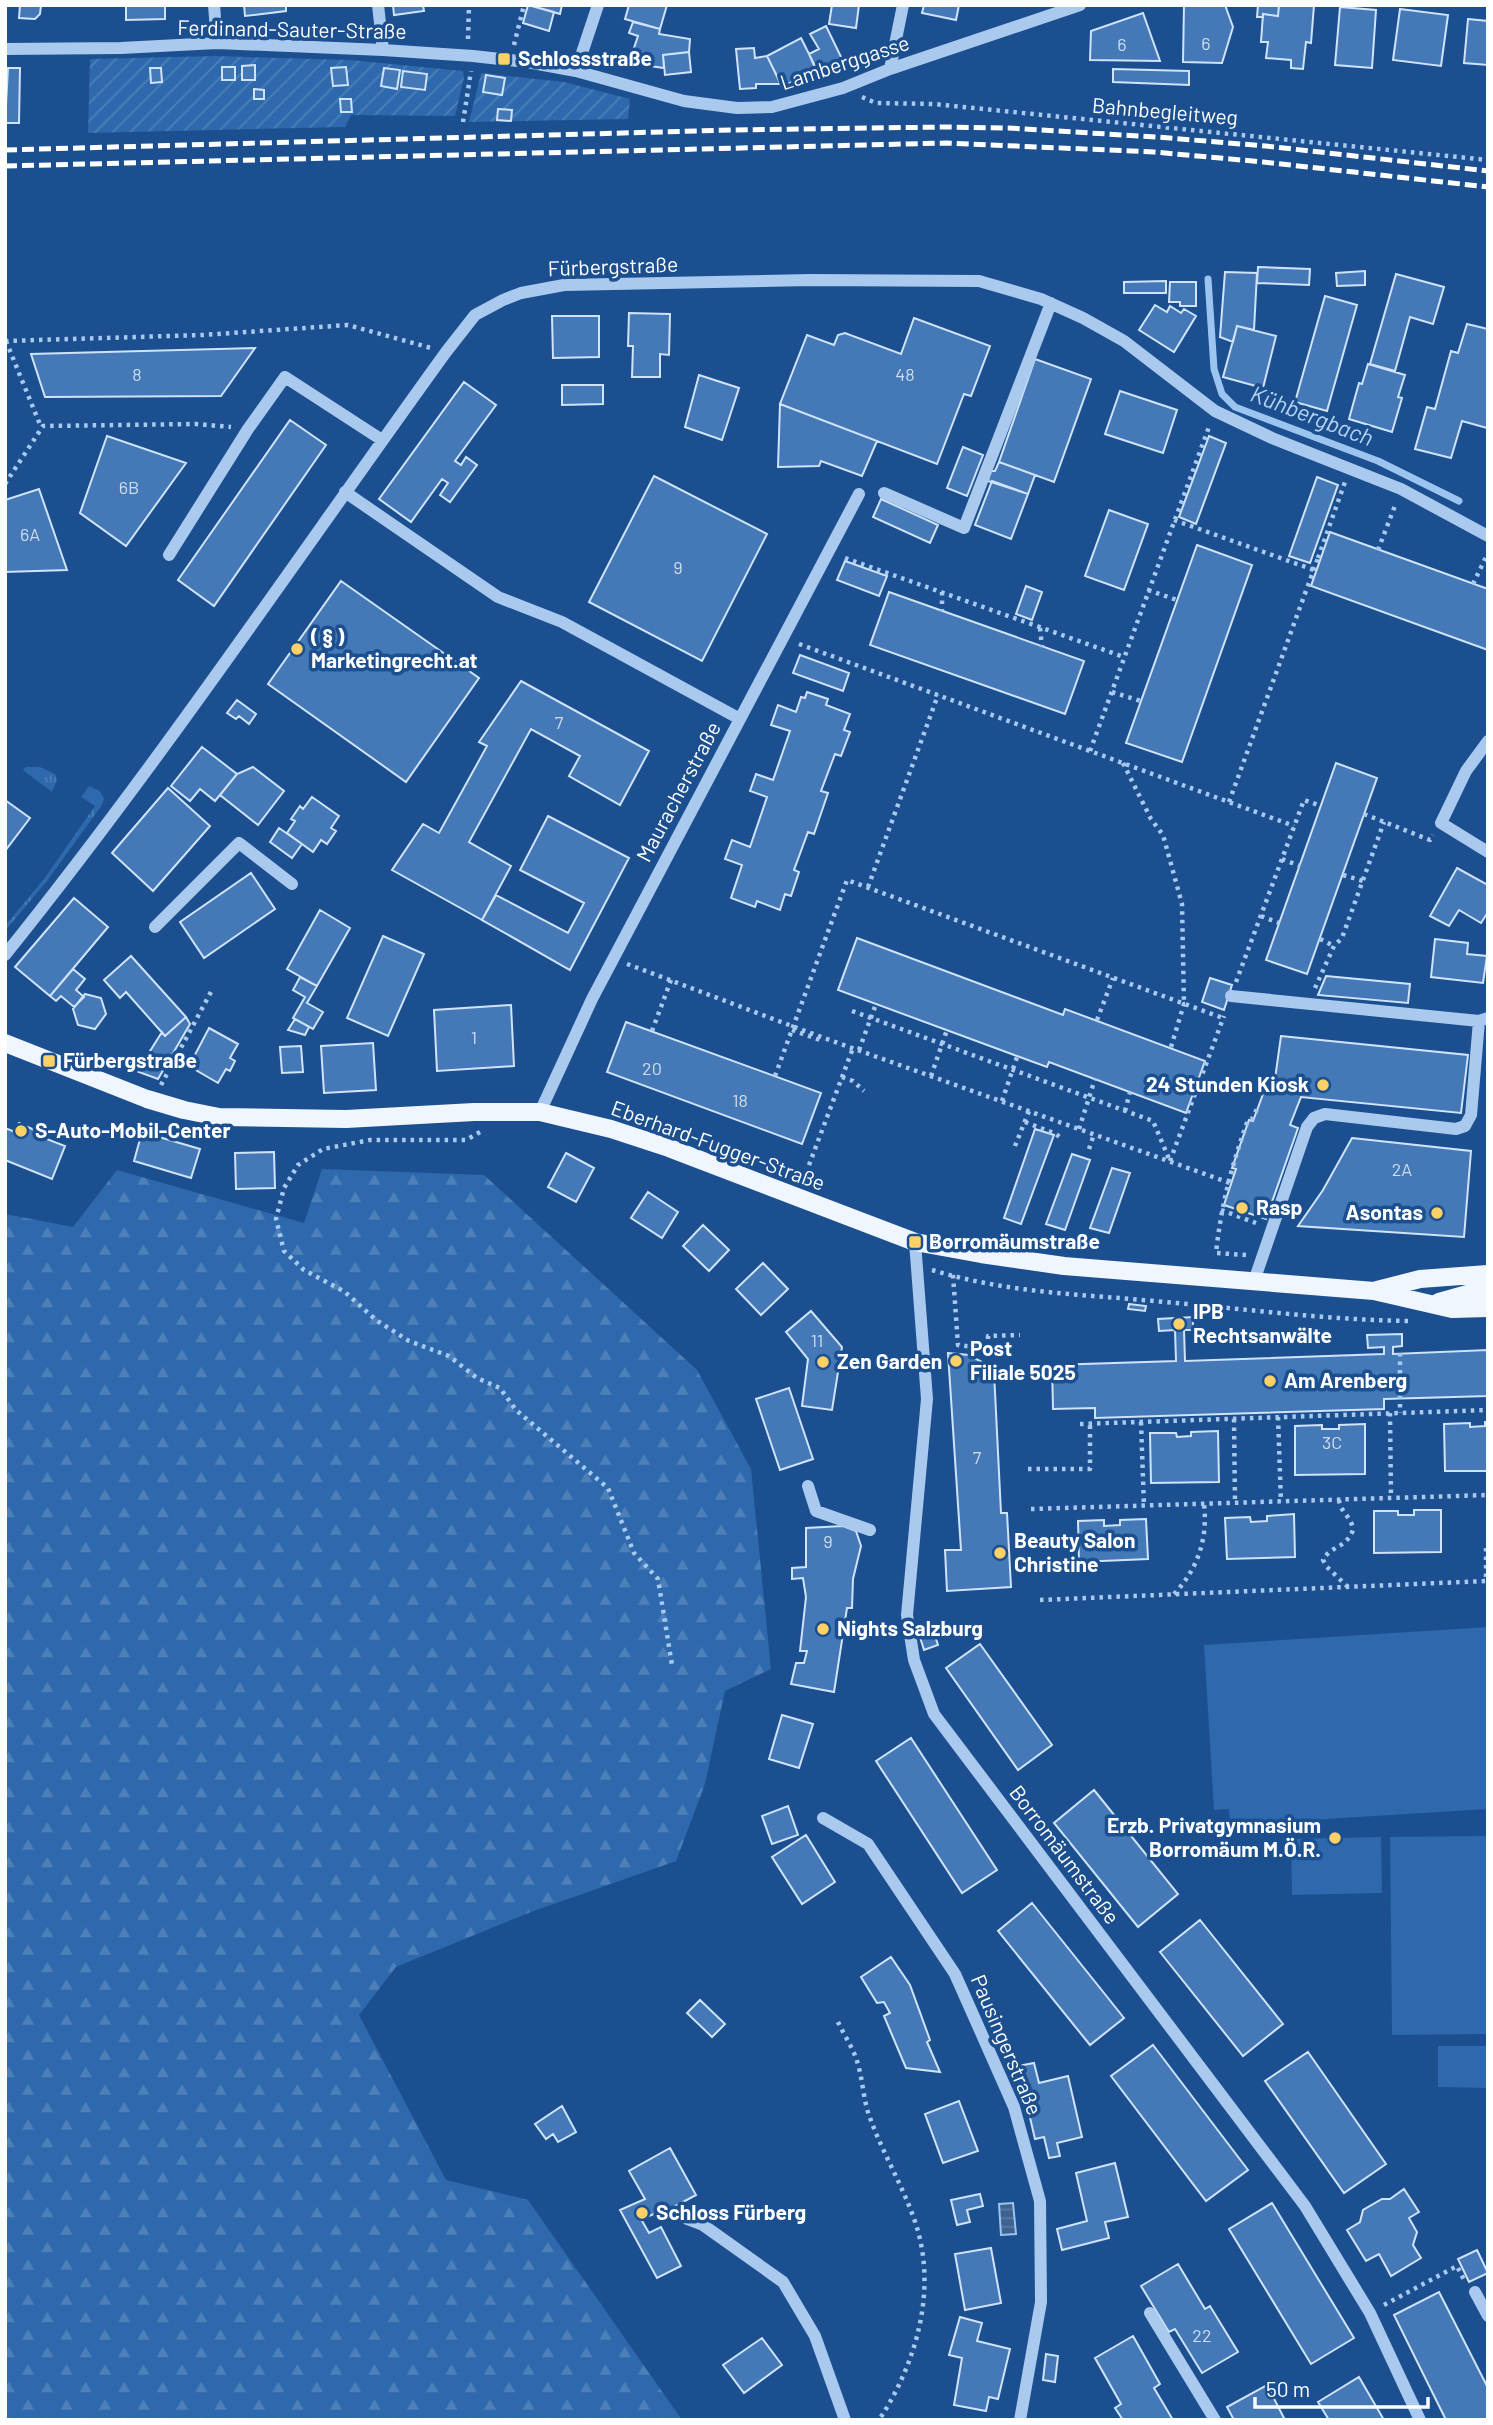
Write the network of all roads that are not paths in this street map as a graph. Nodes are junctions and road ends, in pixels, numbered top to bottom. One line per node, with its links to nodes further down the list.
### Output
1 (214, 5): 6 (street)
2 (378, 5): 8 (street)
3 (598, 5): 10 (street)
4 (903, 5): 9 (street)
5 (1080, 5): 9 (street, Lamberggasse)
6 (217, 43): 7 (street, Ferdinand-Sauter-Straße); 8 (street, Ferdinand-Sauter-Straße)
7 (5, 49)
8 (383, 50): 10 (street, Ferdinand-Sauter-Straße)
9 (890, 69): 10 (street, Lamberggasse)
10 (576, 71)
11 (1051, 303): 12 (street, Fürbergstraße); 14 (street); 16 (street, Fürbergstraße)
12 (382, 440): 13 (street, Fürbergstraße); 17 (street)
13 (345, 492): 18 (street); 23 (street, Fürbergstraße)
14 (884, 493)
15 (859, 494): 18 (street, Mauracherstraße)
16 (1488, 536)
17 (169, 555)
18 (740, 719): 27 (street, Mauracherstraße)
19 (1488, 741): 20 (street)
20 (1488, 852)
21 (292, 884): 22 (street)
22 (155, 927)
23 (5, 955)
24 (1231, 996): 25 (street)
25 (1483, 1020): 30 (street)
26 (5, 1043): 27 (main road, Eberhard-Fugger-Straße)
27 (540, 1112): 28 (main road, Eberhard-Fugger-Straße)
28 (915, 1242): 30 (main road, Eberhard-Fugger-Straße); 45 (street, Borromäumstraße)
29 (1488, 1274): 31 (main road, Eberhard-Fugger-Straße)
30 (1254, 1282): 31 (main road, Eberhard-Fugger-Straße)
31 (1374, 1291): 33 (main road, Eberhard-Fugger-Straße)
32 (1488, 1292): 33 (main road)
33 (1436, 1303): 34 (main road, Eberhard-Fugger-Straße)
34 (1488, 1308)
35 (808, 1486): 36 (street)
36 (870, 1530)
37 (822, 1818): 43 (street, Pausingerstraße)
38 (687, 2219): 42 (street)
39 (1475, 2292): 41 (street)
40 (1150, 2312): 44 (street)
41 (1488, 2315)
42 (845, 2420)
43 (1020, 2420)
44 (1215, 2420)
45 (1420, 2420)

